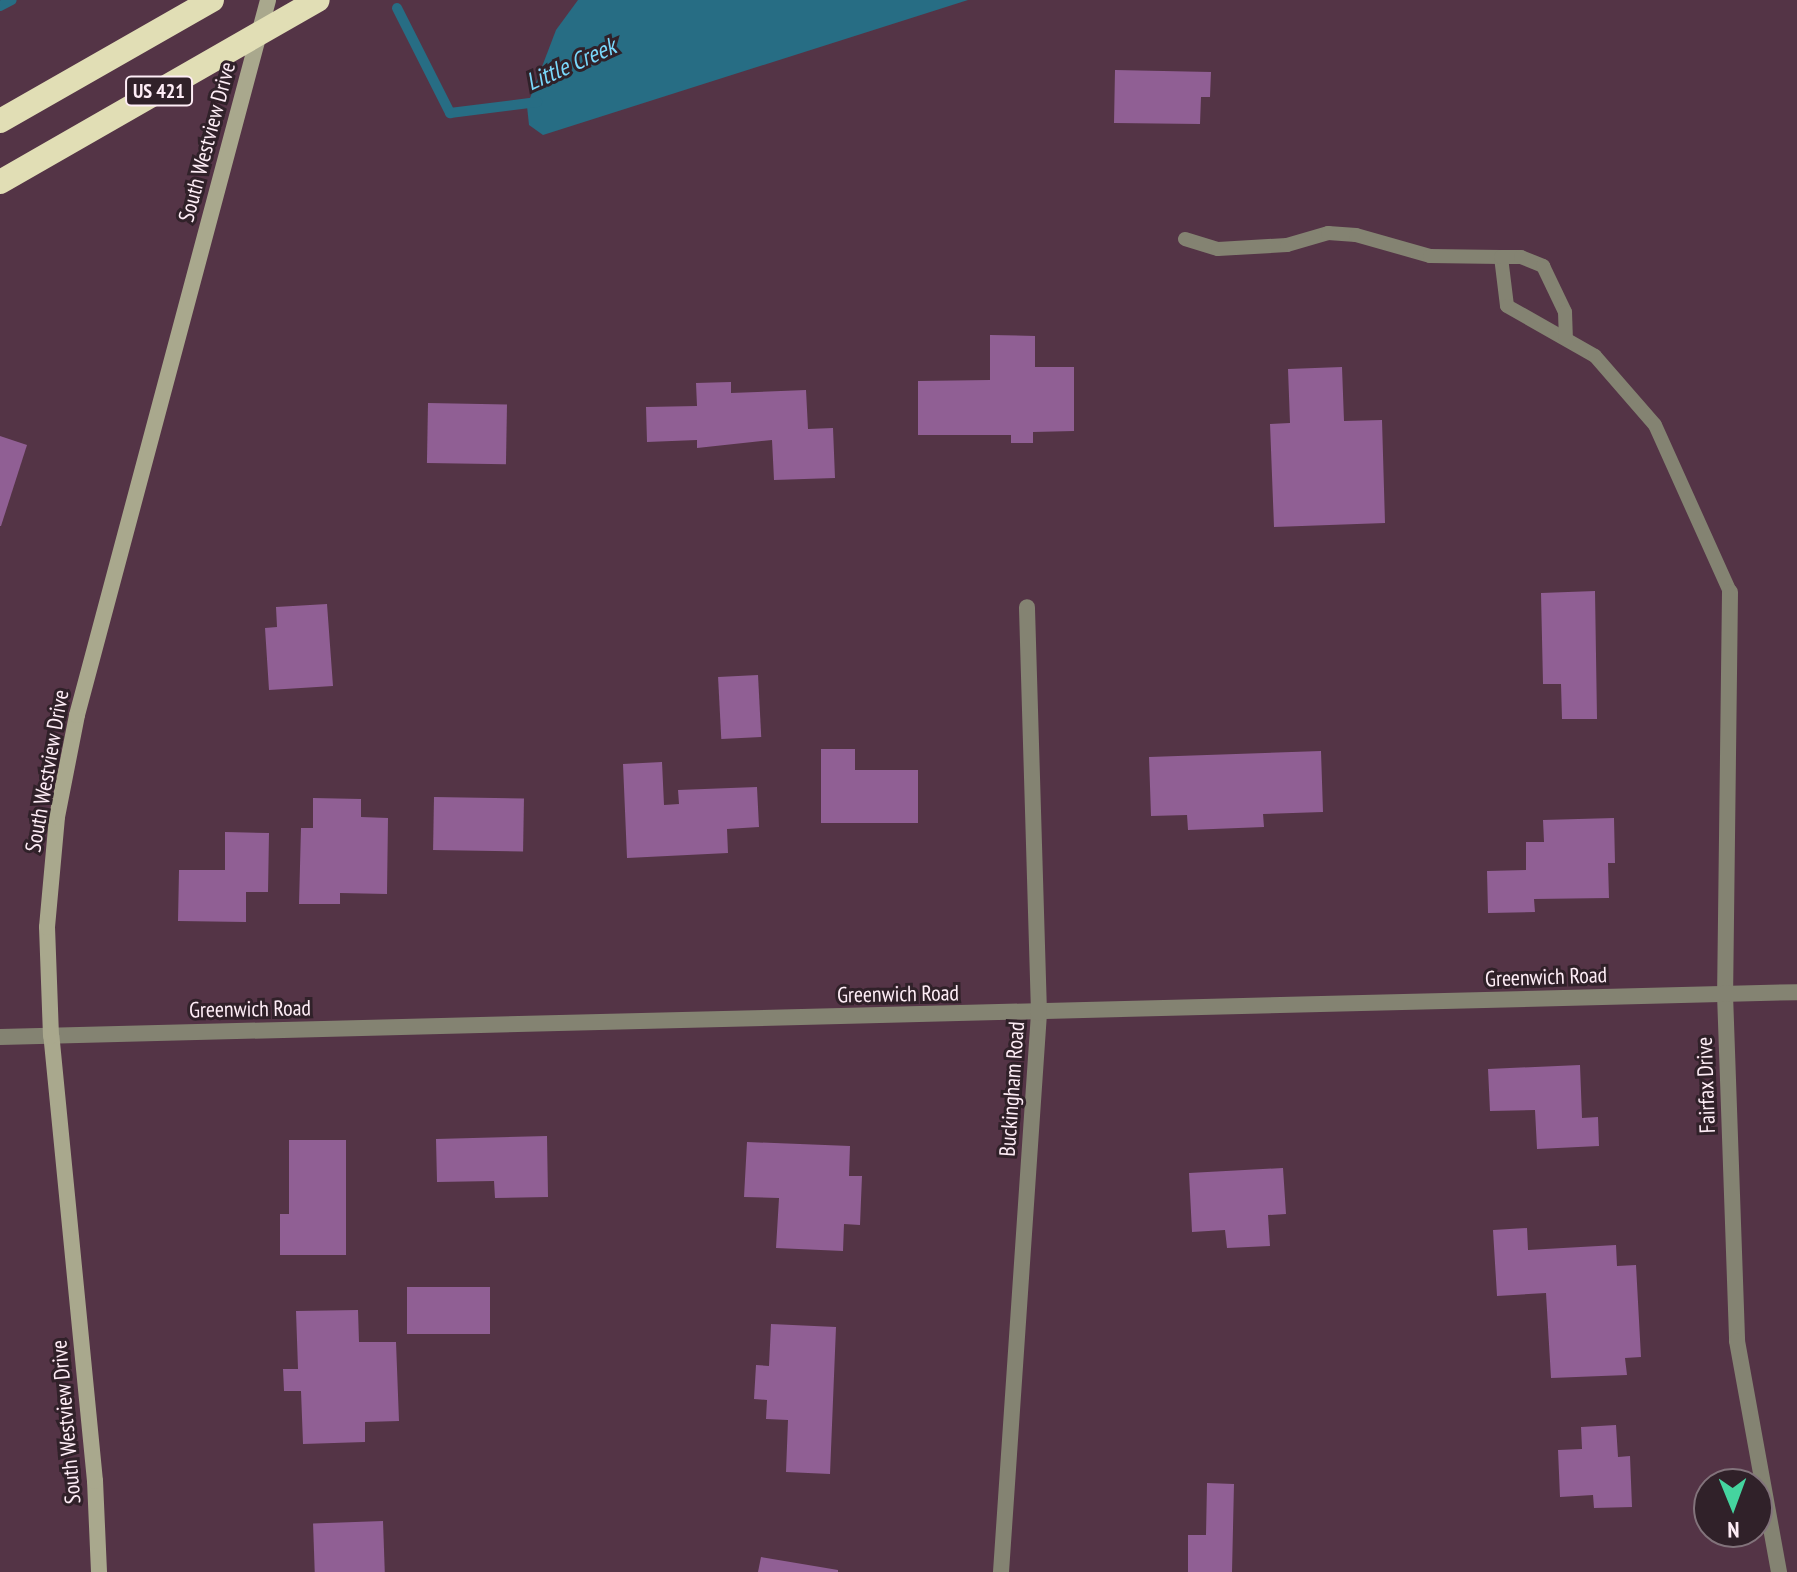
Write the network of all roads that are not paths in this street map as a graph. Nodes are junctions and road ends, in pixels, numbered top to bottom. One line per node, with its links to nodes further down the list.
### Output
1 (212, 0): 4 (highway, US 421)
2 (268, 0): 14 (street, South Westview Drive)
3 (318, 0): 5 (highway, US 421)
4 (0, 121)
5 (0, 182)
6 (1185, 239): 7 (lane)
7 (1501, 257): 8 (lane); 8 (lane)
8 (1566, 339): 9 (lane)
9 (1730, 592): 12 (street, Fairfax Drive)
10 (1027, 607): 13 (street, Buckingham Road)
11 (1797, 992): 12 (street, Greenwich Road)
12 (1725, 994): 13 (street, Greenwich Road); 18 (street, Fairfax Drive)
13 (1039, 1013): 14 (street, Greenwich Road); 17 (street, Buckingham Road)
14 (51, 1036): 15 (street, Greenwich Road); 16 (street, South Westview Drive)
15 (0, 1037)
16 (99, 1572)
17 (1001, 1572)
18 (1779, 1572)

